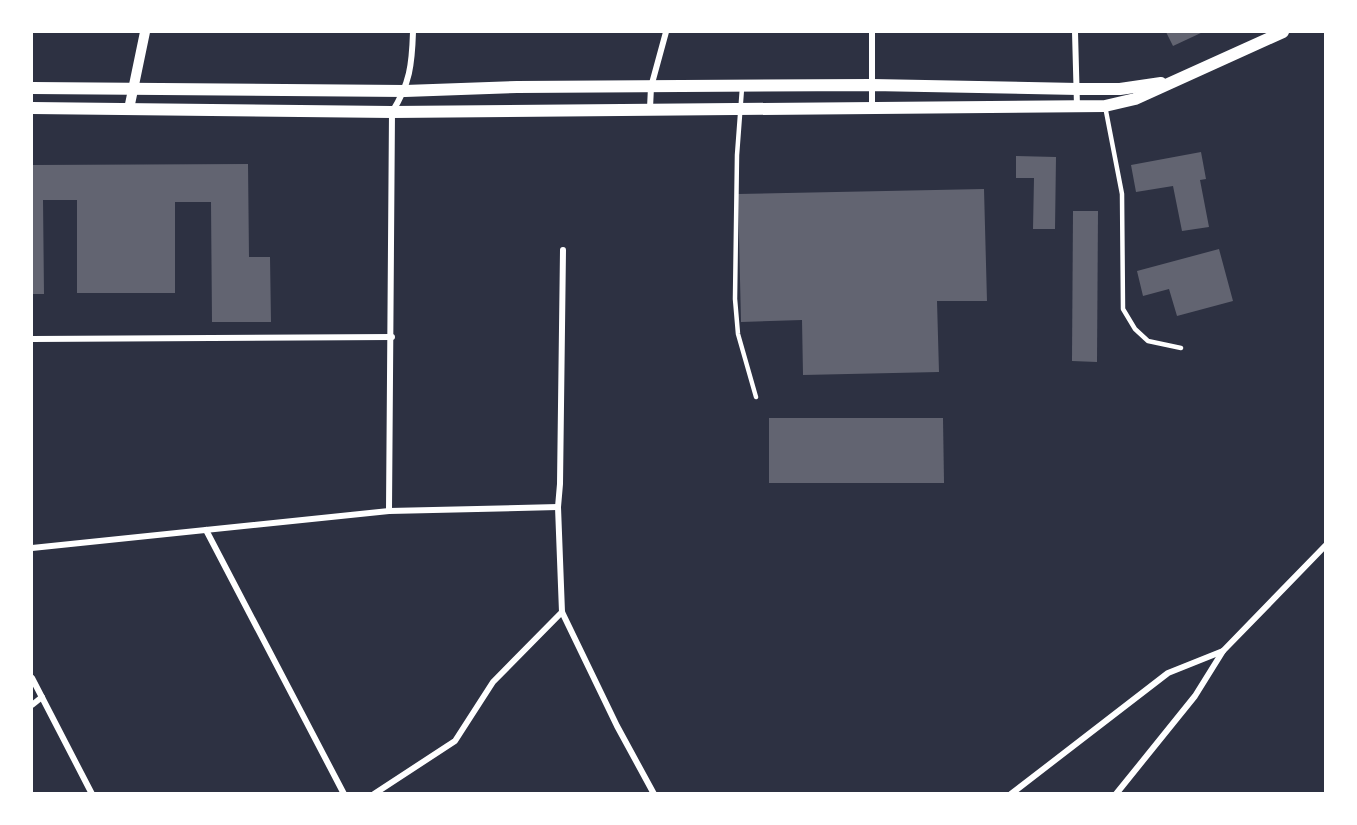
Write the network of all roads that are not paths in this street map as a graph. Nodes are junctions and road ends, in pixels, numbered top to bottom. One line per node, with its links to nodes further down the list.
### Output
1 (146, 32): 13 (street)
2 (413, 32): 15 (street)
3 (666, 32): 10 (street)
4 (872, 32): 8 (street)
5 (1074, 32): 14 (street)
6 (1283, 32): 7 (main road)
7 (1174, 81): 14 (main road); 16 (main road)
8 (872, 85): 11 (main road); 14 (main road); 17 (street)
9 (591, 87): 10 (main road); 15 (main road); 20 (main road)
10 (651, 87): 11 (main road); 21 (street)
11 (742, 87): 22 (lane)
12 (32, 88): 13 (main road)
13 (133, 88): 15 (main road); 23 (street)
14 (1078, 89): 18 (street)
15 (405, 91): 24 (street)
16 (1105, 106): 18 (main road); 28 (lane)
17 (872, 107): 18 (main road); 22 (main road)
18 (1077, 107)
19 (32, 108): 23 (main road)
20 (590, 108): 21 (main road); 24 (main road)
21 (651, 108): 22 (main road)
22 (741, 108): 29 (lane)
23 (129, 109): 24 (main road)
24 (392, 112): 26 (street)
25 (563, 250): 30 (street)
26 (392, 337): 27 (street); 31 (street)
27 (32, 339)
28 (1181, 348)
29 (756, 397)
30 (558, 507): 31 (street); 35 (street)
31 (389, 511): 32 (street)
32 (206, 531): 34 (street); 42 (street)
33 (1326, 545): 36 (street)
34 (32, 548)
35 (562, 612): 43 (street); 44 (street)
36 (1223, 651): 40 (street); 45 (street)
37 (32, 678): 38 (street)
38 (42, 697): 39 (street); 41 (street)
39 (32, 705)
40 (1120, 792)
41 (92, 794)
42 (344, 794)
43 (374, 794)
44 (654, 794)
45 (1011, 794)

